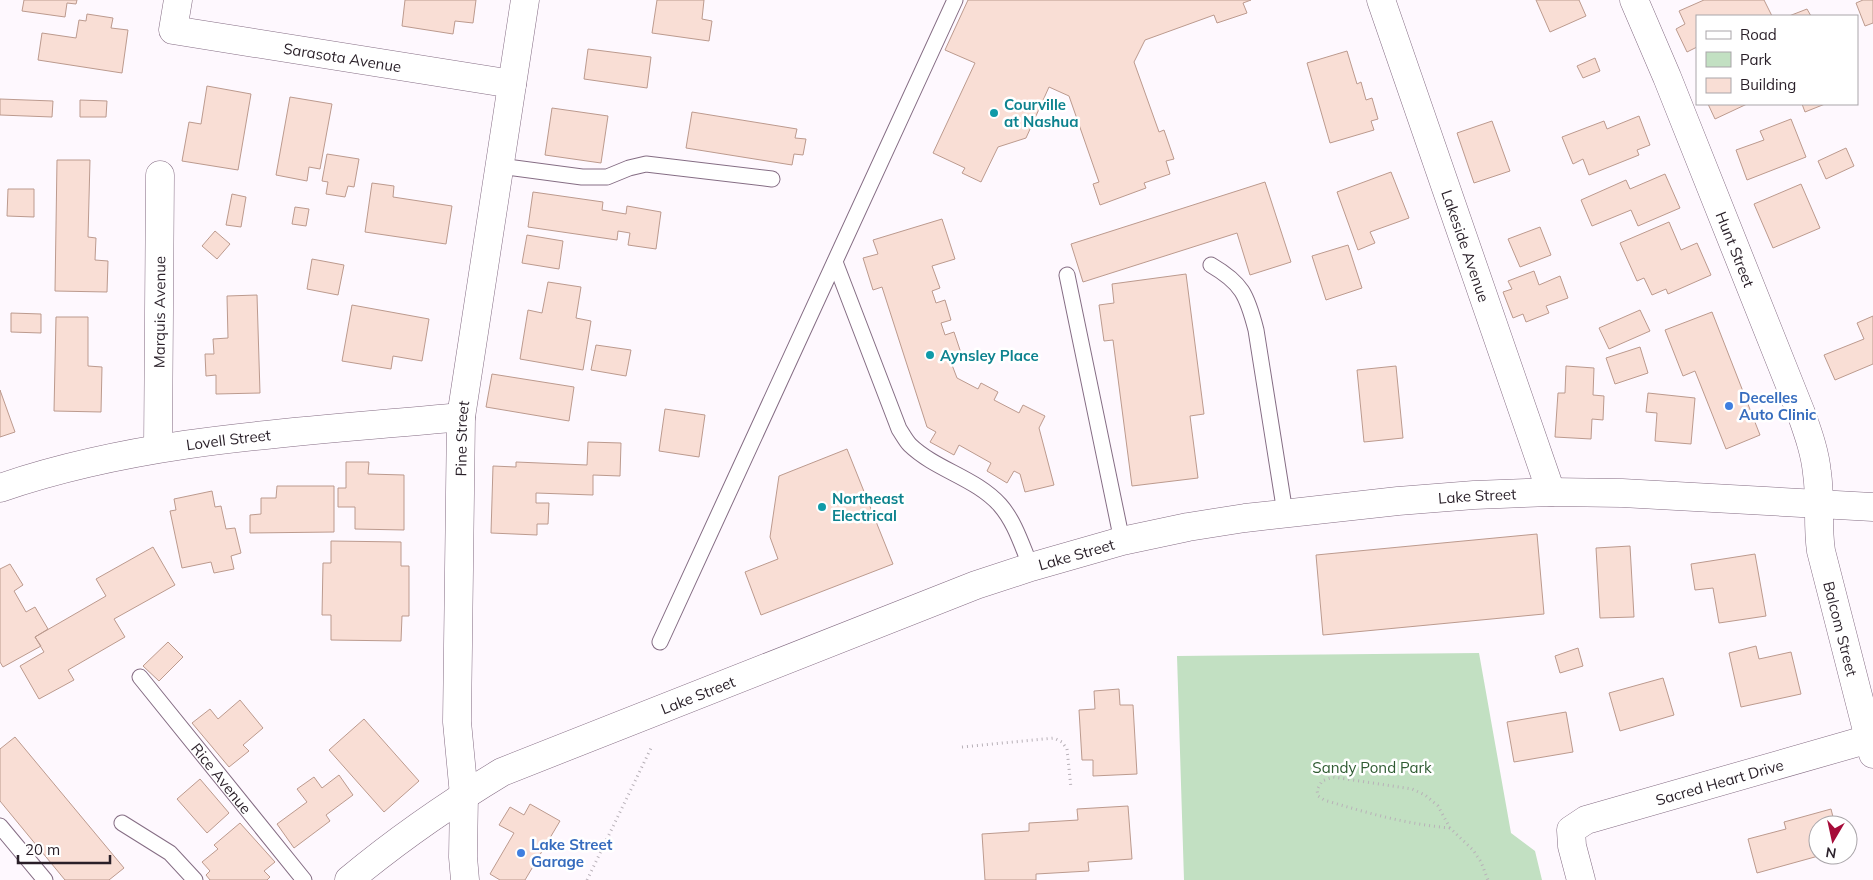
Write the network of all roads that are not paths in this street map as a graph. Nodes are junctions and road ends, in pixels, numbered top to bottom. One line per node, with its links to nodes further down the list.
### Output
1 (178, 0): 6 (street, Sarasota Avenue)
2 (526, 0): 6 (street, Pine Street)
3 (956, 0): 10 (lane)
4 (1381, 0): 16 (street, Lakeside Avenue)
5 (1634, 0): 17 (street, Hunt Street)
6 (512, 84): 7 (street, Pine Street)
7 (500, 166): 9 (lane); 13 (street, Pine Street)
8 (160, 175): 14 (street, Marquis Avenue)
9 (772, 179)
10 (835, 262): 21 (lane); 22 (lane)
11 (1211, 265): 19 (lane)
12 (1068, 275): 20 (lane)
13 (461, 417): 14 (street, Lovell Street); 25 (street, Pine Street)
14 (158, 448): 15 (street, Lovell Street)
15 (0, 488)
16 (1551, 492): 17 (street, Lake Street); 19 (street, Lake Street)
17 (1819, 503): 18 (street, Lake Street); 24 (street, Balcom Street)
18 (1873, 507)
19 (1285, 512): 20 (street, Lake Street)
20 (1122, 541): 21 (street, Lake Street)
21 (1031, 567): 25 (street, Lake Street)
22 (660, 642)
23 (140, 677): 30 (lane, Rice Avenue)
24 (1871, 746): 33 (street, Sacred Heart Drive)
25 (464, 795): 31 (street, Lake Street); 32 (street, Pine Street)
26 (122, 823): 29 (lane)
27 (0, 826): 28 (lane)
28 (45, 880)
29 (195, 880)
30 (304, 880)
31 (349, 880)
32 (465, 880)
33 (1581, 880)

